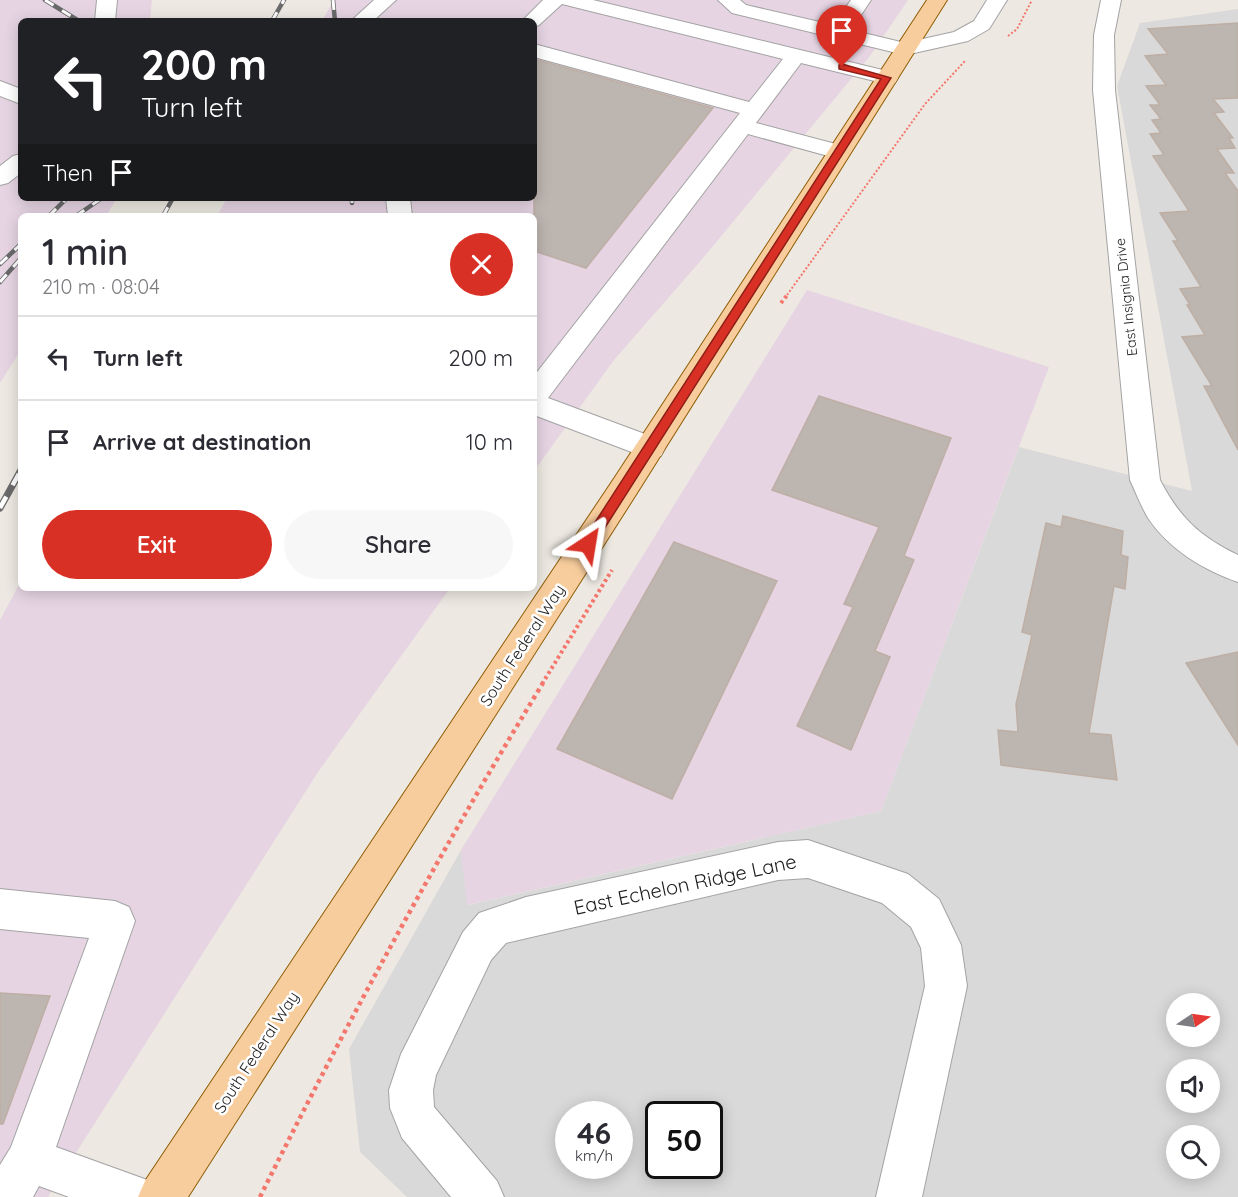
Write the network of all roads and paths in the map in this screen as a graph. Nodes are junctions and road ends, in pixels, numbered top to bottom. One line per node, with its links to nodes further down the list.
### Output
1 (107, 0): 12 (street)
2 (386, 0): 13 (street)
3 (555, 0): 14 (street)
4 (568, 0): 11 (street)
5 (728, 0): 15 (street)
6 (861, 0): 15 (street)
7 (937, 0): 17 (main road, South Federal Way)
8 (997, 0): 17 (street)
9 (1032, 0): 16 (path)
10 (1111, 0): 33 (street, East Insignia Drive)
11 (593, 3): 20 (street)
12 (105, 18)
13 (365, 18)
14 (535, 18)
15 (839, 32): 17 (street)
16 (1004, 38)
17 (905, 49): 21 (main road, South Federal Way)
18 (537, 51): 24 (street)
19 (972, 55): 28 (path)
20 (796, 56): 21 (street); 24 (street)
21 (887, 78): 25 (main road, South Federal Way)
22 (0, 88): 23 (street)
23 (18, 96)
24 (749, 118): 25 (street); 29 (street)
25 (839, 152): 31 (main road, South Federal Way)
26 (18, 163): 27 (street)
27 (0, 178)
28 (778, 306)
29 (537, 392)
30 (537, 405): 31 (street)
31 (650, 448): 37 (main road, South Federal Way)
32 (618, 560): 38 (path)
33 (1229, 566)
34 (0, 909): 35 (street)
35 (18, 1179): 36 (street)
36 (134, 1197)
37 (161, 1197)
38 (260, 1197)
39 (481, 1197): 40 (street, East Echelon Ridge Lane)
40 (900, 1197)

